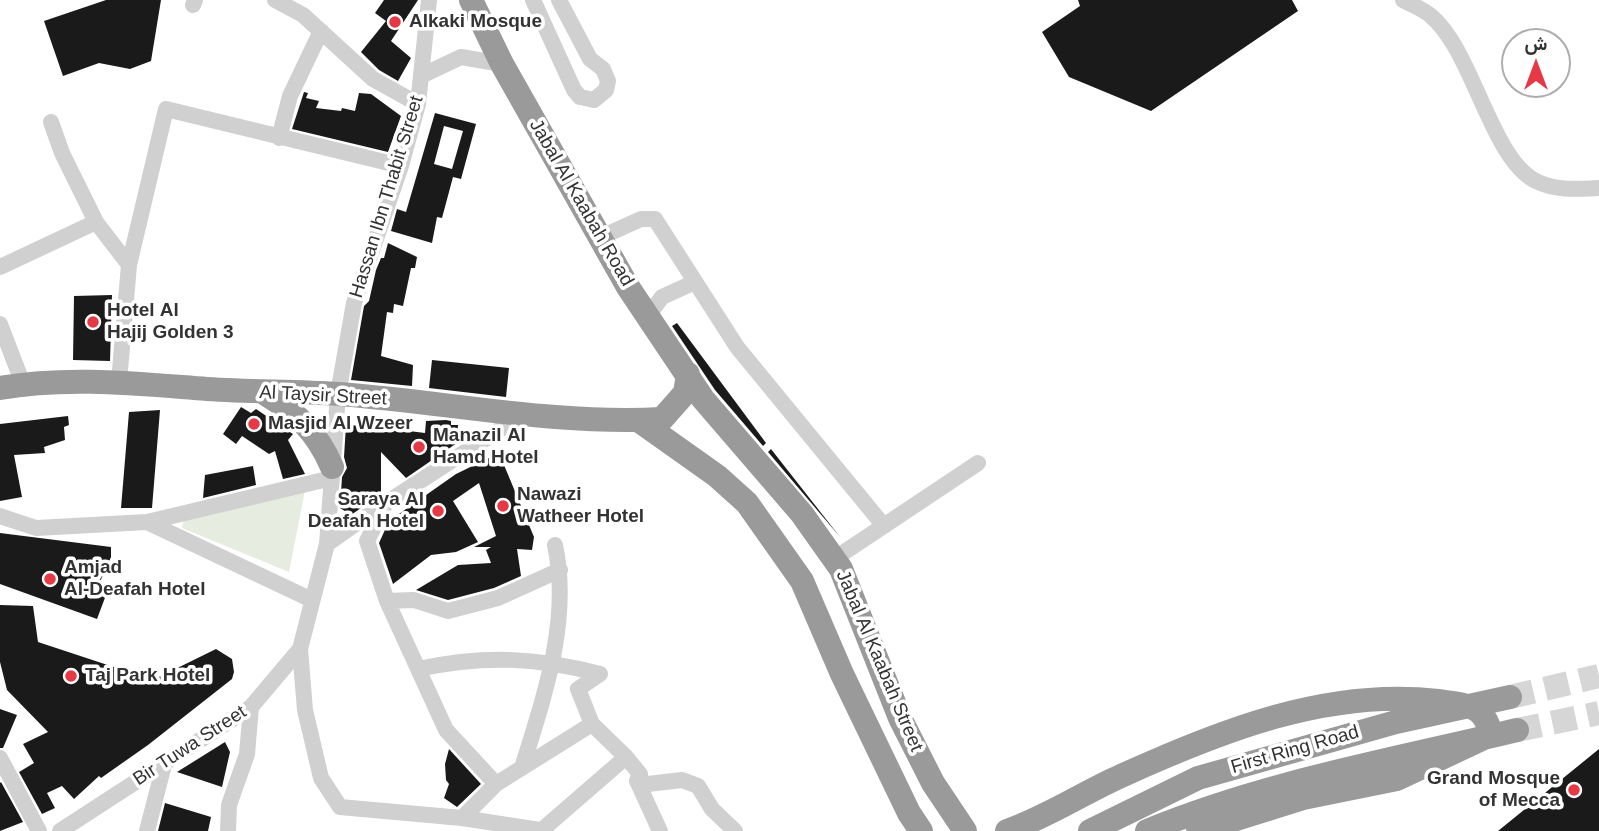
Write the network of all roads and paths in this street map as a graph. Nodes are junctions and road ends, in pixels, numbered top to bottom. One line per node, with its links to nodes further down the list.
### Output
1 (275, 0): 7 (street)
2 (429, 0): 9 (street, Hassan Ibn Thabit Street)
3 (533, 0): 4 (street)
4 (559, 0)
5 (1403, 0): 14 (street)
6 (473, 1): 8 (highway, Jabal Al Kaabah Road)
7 (321, 31): 10 (street); 12 (street)
8 (502, 64): 9 (street); 16 (highway, Jabal Al Kaabah Road)
9 (423, 75): 10 (street, Hassan Ibn Thabit Street)
10 (418, 104): 13 (street, Hassan Ibn Thabit Street)
11 (51, 122): 15 (street)
12 (279, 138): 13 (street); 17 (street)
13 (401, 166): 26 (street, Hassan Ibn Thabit Street)
14 (1599, 188)
15 (96, 222): 17 (street); 18 (street)
16 (599, 238): 19 (street); 20 (highway, Jabal Al Kaabah Road)
17 (129, 265): 23 (street)
18 (0, 267)
19 (695, 282): 20 (street); 35 (street)
20 (648, 316): 22 (highway, Jabal Al Kaabah Road)
21 (0, 324): 24 (street)
22 (688, 374): 27 (highway, Jabal Al Kaabah Road); 29 (highway)
23 (119, 382): 24 (highway, Al Taysir Street); 25 (highway, Al Taysir Street)
24 (11, 386)
25 (263, 393): 26 (highway, Al Taysir Street); 31 (highway)
26 (338, 394): 28 (highway, Al Taysir Street); 31 (street, Bir Tuwa Street)
27 (703, 399): 38 (highway, Jabal Al Kaabah Street)
28 (524, 414): 29 (highway, Al Taysir Street); 32 (street)
29 (638, 420): 59 (highway, Jabal Al Kaabah Street)
30 (978, 463): 35 (street)
31 (332, 473): 34 (street); 36 (street, Bir Tuwa Street)
32 (386, 503): 36 (street); 41 (street)
33 (0, 516): 34 (street)
34 (147, 522): 40 (street)
35 (884, 526): 38 (street)
36 (327, 544): 40 (street, Bir Tuwa Street)
37 (555, 545): 39 (street)
38 (834, 559): 60 (highway, Jabal Al Kaabah Street)
39 (560, 570): 41 (street); 43 (street)
40 (313, 600): 42 (street, Bir Tuwa Street)
41 (387, 601): 44 (street)
42 (300, 649): 47 (street, Bir Tuwa Street); 57 (street)
43 (554, 662): 44 (street); 48 (street); 54 (street)
44 (418, 669): 55 (street)
45 (1510, 697): 46 (highway, First Ring Road)
46 (1472, 705): 50 (highway); 68 (highway); 69 (highway, First Ring Road)
47 (251, 707): 53 (street, Bir Tuwa Street); 65 (street)
48 (592, 724): 51 (street); 54 (street)
49 (1517, 730): 50 (highway, First Ring Road)
50 (1482, 739): 58 (highway, First Ring Road)
51 (625, 757): 56 (street); 61 (street)
52 (0, 758): 62 (street)
53 (165, 761): 63 (street, Bir Tuwa Street); 64 (street)
54 (522, 768): 55 (street)
55 (496, 784): 57 (street)
56 (639, 785): 66 (street); 67 (street)
57 (462, 818): 61 (street)
58 (1193, 823): 70 (highway, First Ring Road)
59 (913, 825)
60 (968, 829)
61 (545, 830)
62 (39, 831)
63 (60, 831)
64 (147, 831)
65 (229, 831)
66 (660, 831)
67 (735, 831)
68 (1007, 831)
69 (1090, 831)
70 (1147, 831)

